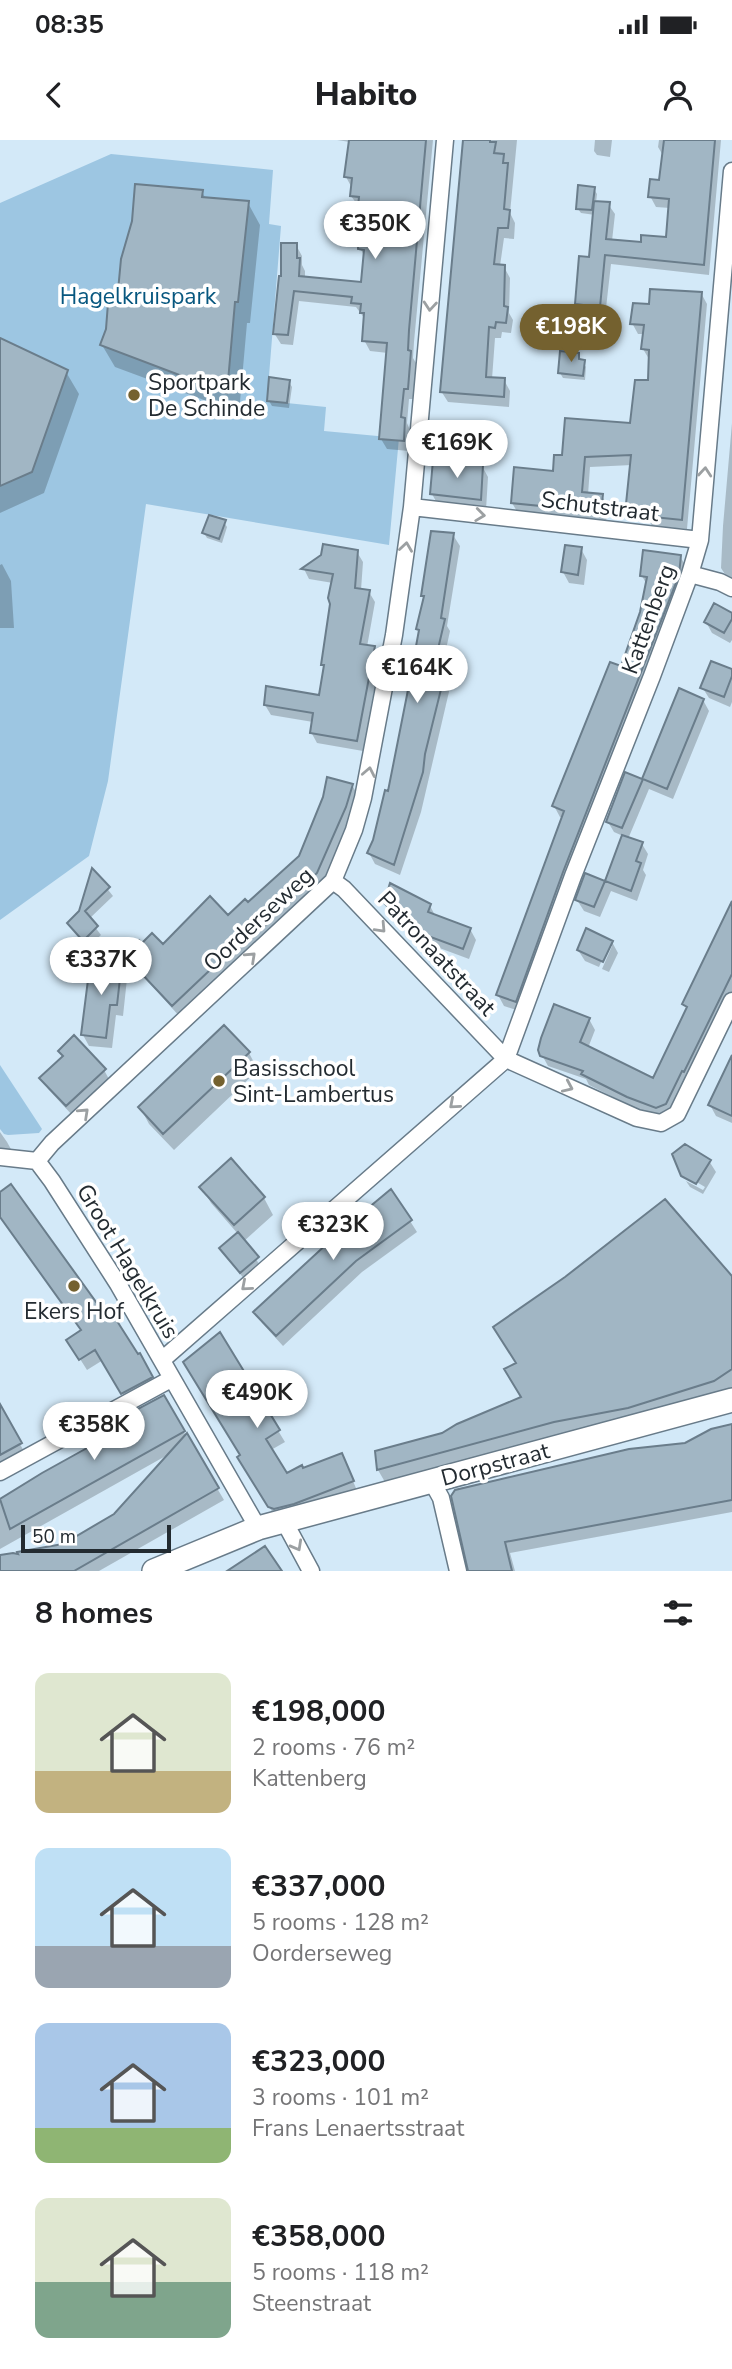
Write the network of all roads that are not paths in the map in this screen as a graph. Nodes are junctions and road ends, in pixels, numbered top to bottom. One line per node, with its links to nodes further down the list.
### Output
1 (445, 140): 3 (street, Oorderseweg, one-way to 3)
2 (732, 171): 4 (street, Kattenberg, one-way to 2)
3 (412, 507): 4 (street, Schutstraat, one-way to 4); 7 (street, Oorderseweg, one-way to 3)
4 (699, 540): 5 (street, Kattenberg)
5 (690, 573): 6 (street); 9 (street, Kattenberg)
6 (732, 588)
7 (333, 881): 9 (street, Patronaatstraat, one-way to 9); 11 (street, Oorderseweg, one-way to 7)
8 (732, 1002): 9 (street, one-way to 8)
9 (506, 1059): 12 (street, one-way to 12)
10 (0, 1157): 11 (street)
11 (37, 1161): 12 (street, Groot Hagelkruis)
12 (162, 1360): 13 (street, Groot Hagelkruis)
13 (171, 1379): 15 (street); 18 (street, Groot Hagelkruis)
14 (732, 1400): 16 (main road, Dorpstraat)
15 (0, 1472)
16 (431, 1480): 17 (main road, Dorpstraat); 21 (street)
17 (284, 1521): 18 (main road, Dorpstraat); 20 (street, one-way to 20)
18 (258, 1528): 19 (main road, Dorpstraat)
19 (154, 1571)
20 (311, 1571)
21 (458, 1571)

